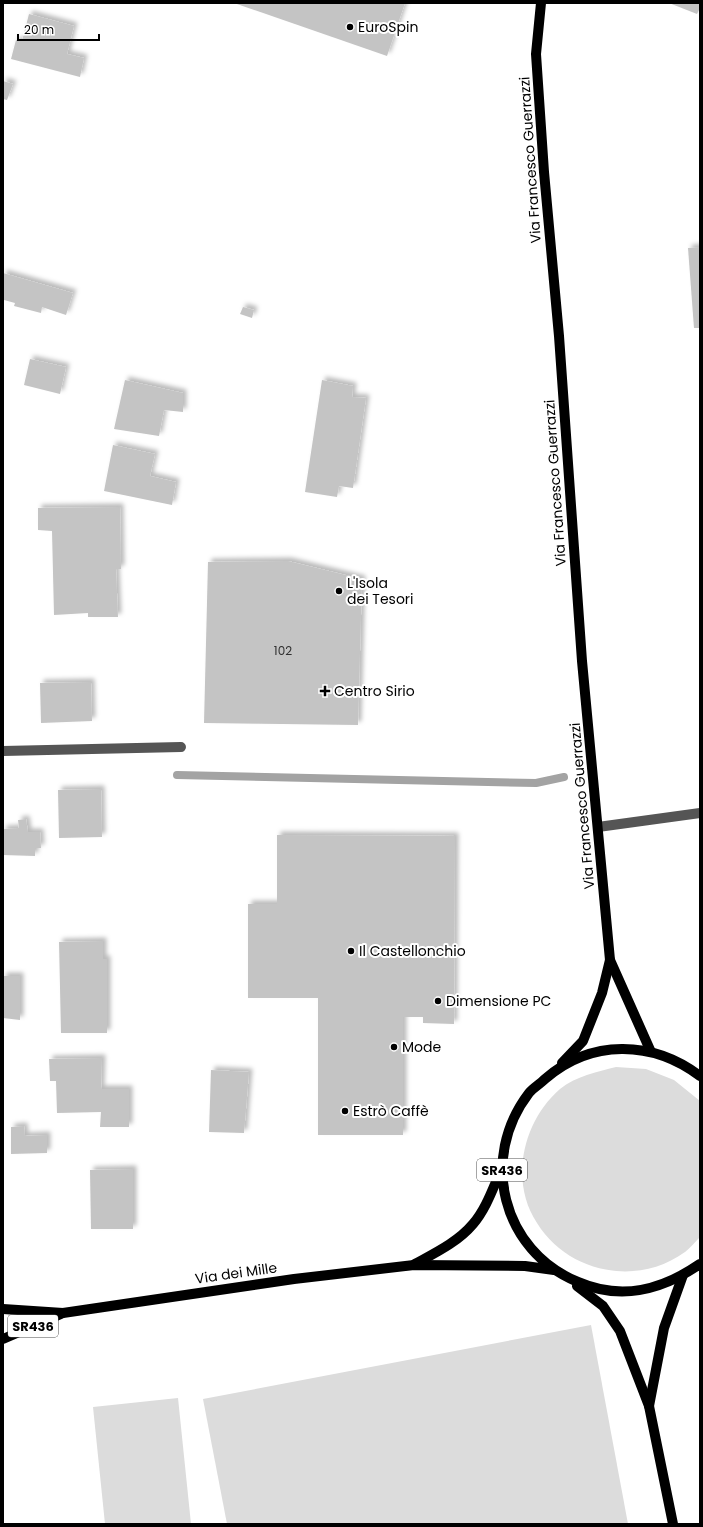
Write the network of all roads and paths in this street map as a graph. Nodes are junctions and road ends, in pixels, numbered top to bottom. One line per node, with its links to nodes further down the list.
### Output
1 (541, 3): 5 (main road, Via Francesco Guerrazzi)
2 (182, 747): 3 (street)
3 (3, 751)
4 (700, 813): 5 (street)
5 (598, 827): 6 (main road, Via Francesco Guerrazzi)
6 (610, 960): 7 (main road, Via Francesco Guerrazzi); 8 (main road, Via Francesco Guerrazzi)
7 (651, 1052): 8 (main road, SR436); 9 (main road, SR436)
8 (560, 1066): 10 (main road, SR436)
9 (700, 1076)
10 (502, 1168): 12 (main road, Via dei Mille / SR436); 13 (main road, SR436)
11 (700, 1264): 14 (main road, SR436)
12 (414, 1265): 13 (main road, Via dei Mille / SR436); 17 (main road, Via dei Mille / SR436)
13 (554, 1270): 15 (main road, SR436)
14 (683, 1275): 15 (main road, SR436); 19 (main road)
15 (566, 1277): 19 (main road)
16 (3, 1309): 17 (main road, Via dei Mille / SR436)
17 (63, 1313): 18 (main road, Via dei Mille / SR436)
18 (3, 1339)
19 (649, 1406): 20 (main road)
20 (673, 1524)

